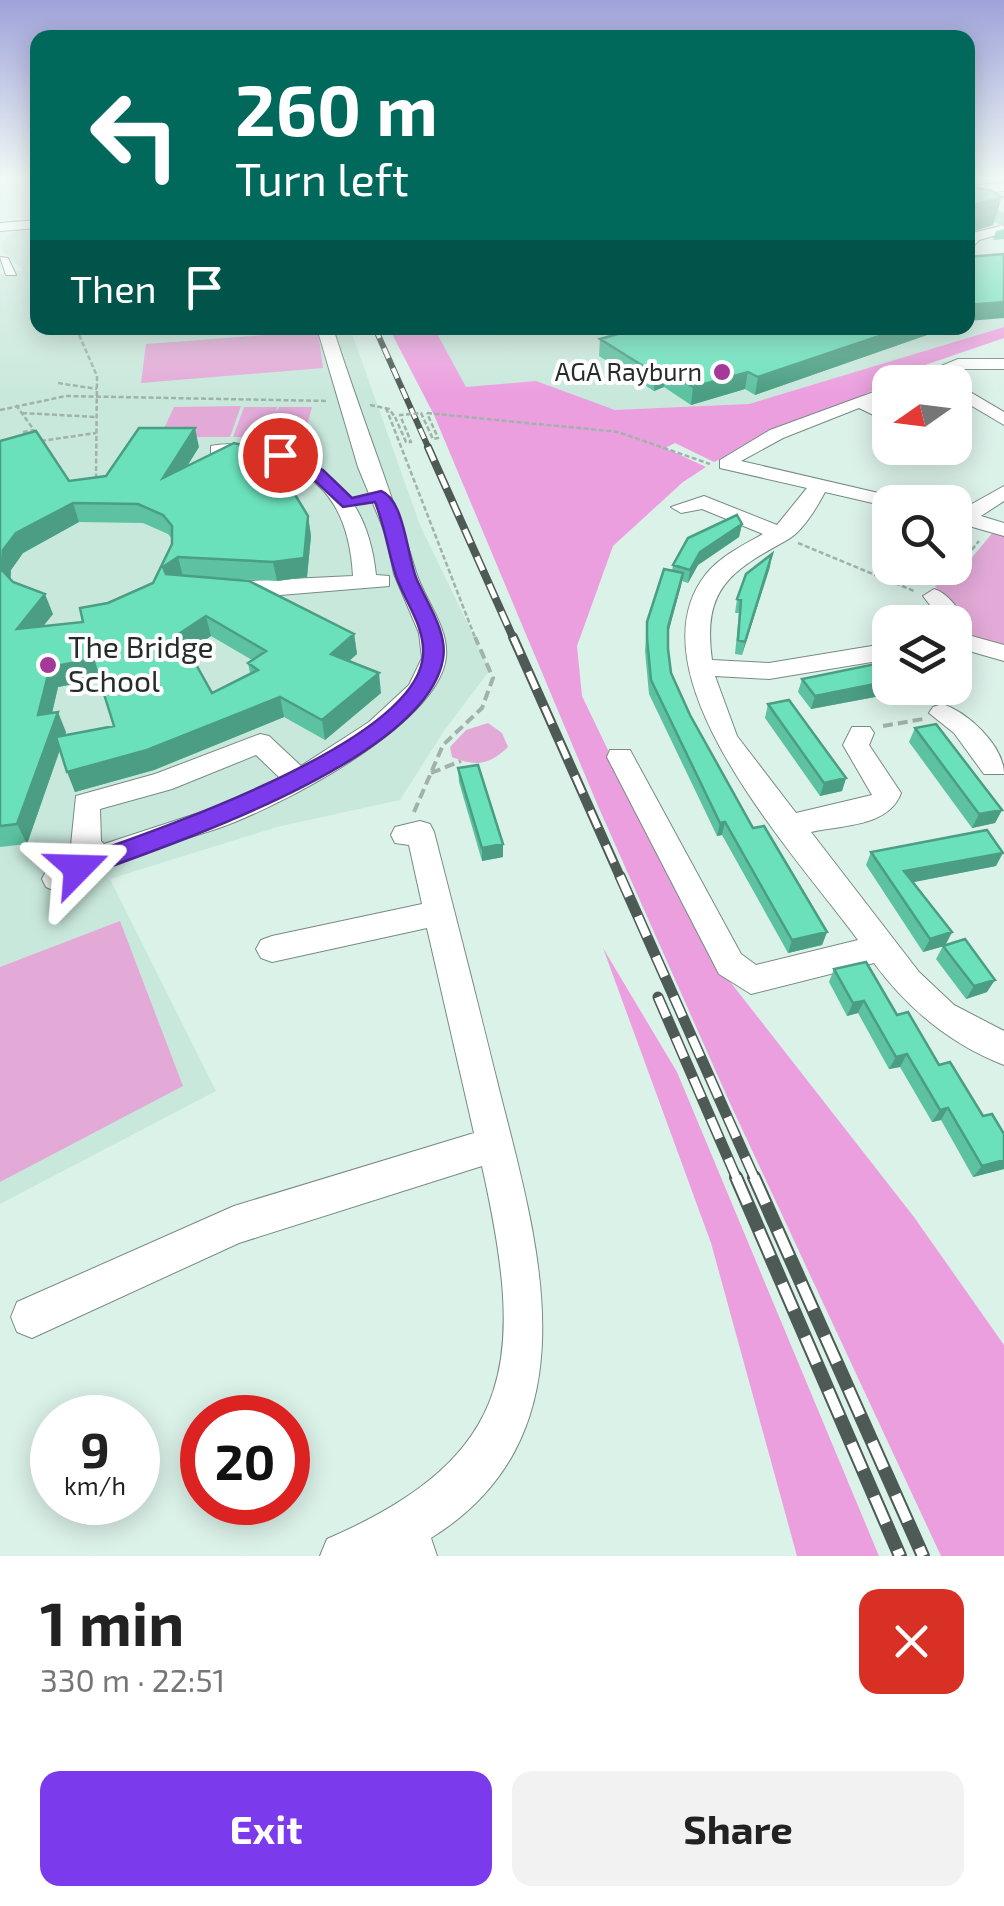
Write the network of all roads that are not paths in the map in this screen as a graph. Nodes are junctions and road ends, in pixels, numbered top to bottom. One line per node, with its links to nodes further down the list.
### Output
1 (327, 335): 12 (street)
2 (1004, 364): 3 (street)
3 (957, 365)
4 (872, 398): 6 (street)
5 (972, 399): 8 (street)
6 (861, 402): 7 (street); 10 (street)
7 (872, 408)
8 (1004, 420)
9 (218, 450): 14 (street)
10 (818, 487): 13 (street); 19 (street)
11 (1004, 492): 16 (street)
12 (381, 496): 14 (street); 20 (street)
13 (872, 498)
14 (348, 504): 21 (street)
15 (681, 508): 19 (street)
16 (972, 509)
17 (972, 520): 18 (street)
18 (998, 528)
19 (785, 537): 28 (street)
20 (408, 581): 21 (street); 33 (street)
21 (366, 582): 22 (street)
22 (202, 588)
23 (924, 594): 24 (street)
24 (933, 605)
25 (972, 639): 27 (street)
26 (872, 653): 28 (street)
27 (1004, 653)
28 (699, 667): 34 (street)
29 (942, 713): 32 (street)
30 (860, 733): 34 (street)
31 (620, 757): 39 (street)
32 (1001, 770)
33 (299, 780): 36 (street); 36 (street)
34 (790, 825): 39 (street)
35 (420, 832): 38 (street)
36 (99, 857): 37 (street)
37 (57, 879)
38 (440, 913): 40 (street); 42 (street)
39 (884, 947): 41 (street)
40 (272, 948)
41 (1004, 1050)
42 (494, 1144): 43 (street); 44 (street)
43 (32, 1317)
44 (409, 1542): 45 (street)
45 (344, 1556)

